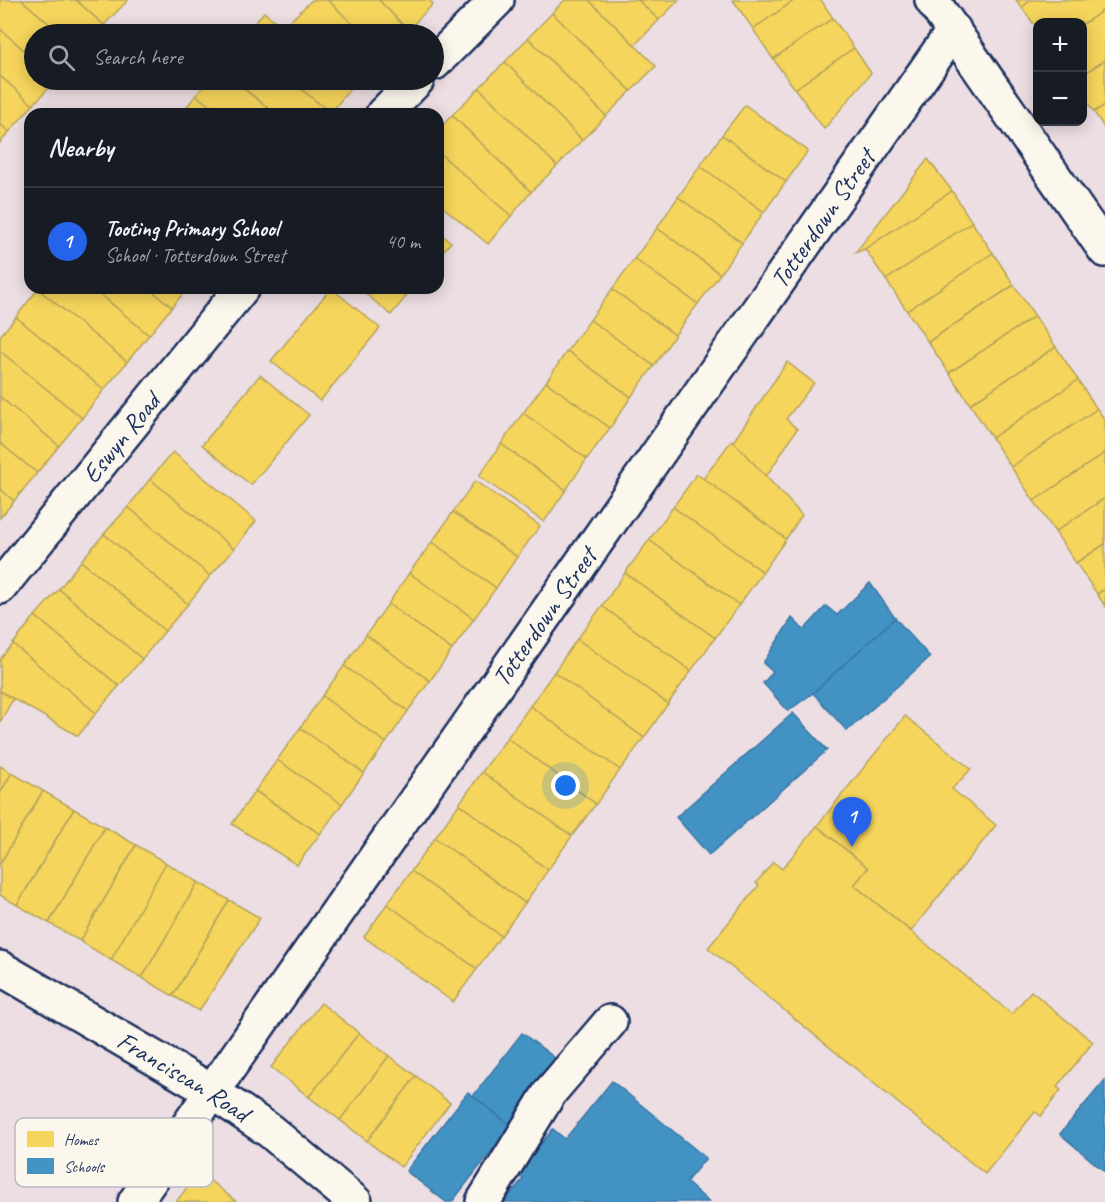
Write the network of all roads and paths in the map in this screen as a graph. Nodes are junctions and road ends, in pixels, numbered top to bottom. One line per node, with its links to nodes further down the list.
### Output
1 (497, 0): 4 (street)
2 (932, 0): 3 (street)
3 (954, 30): 7 (street); 12 (street, Totterdown Street)
4 (444, 53)
5 (407, 90): 6 (street)
6 (389, 108)
7 (1105, 250)
8 (237, 294): 9 (street, Eswyn Road)
9 (0, 587)
10 (0, 968): 12 (street, Franciscan Road)
11 (610, 1022): 17 (street)
12 (211, 1091): 13 (street, Totterdown Street); 16 (street, Franciscan Road)
13 (193, 1118)
14 (145, 1187): 15 (street, Totterdown Street)
15 (135, 1202)
16 (355, 1202)
17 (483, 1202)

